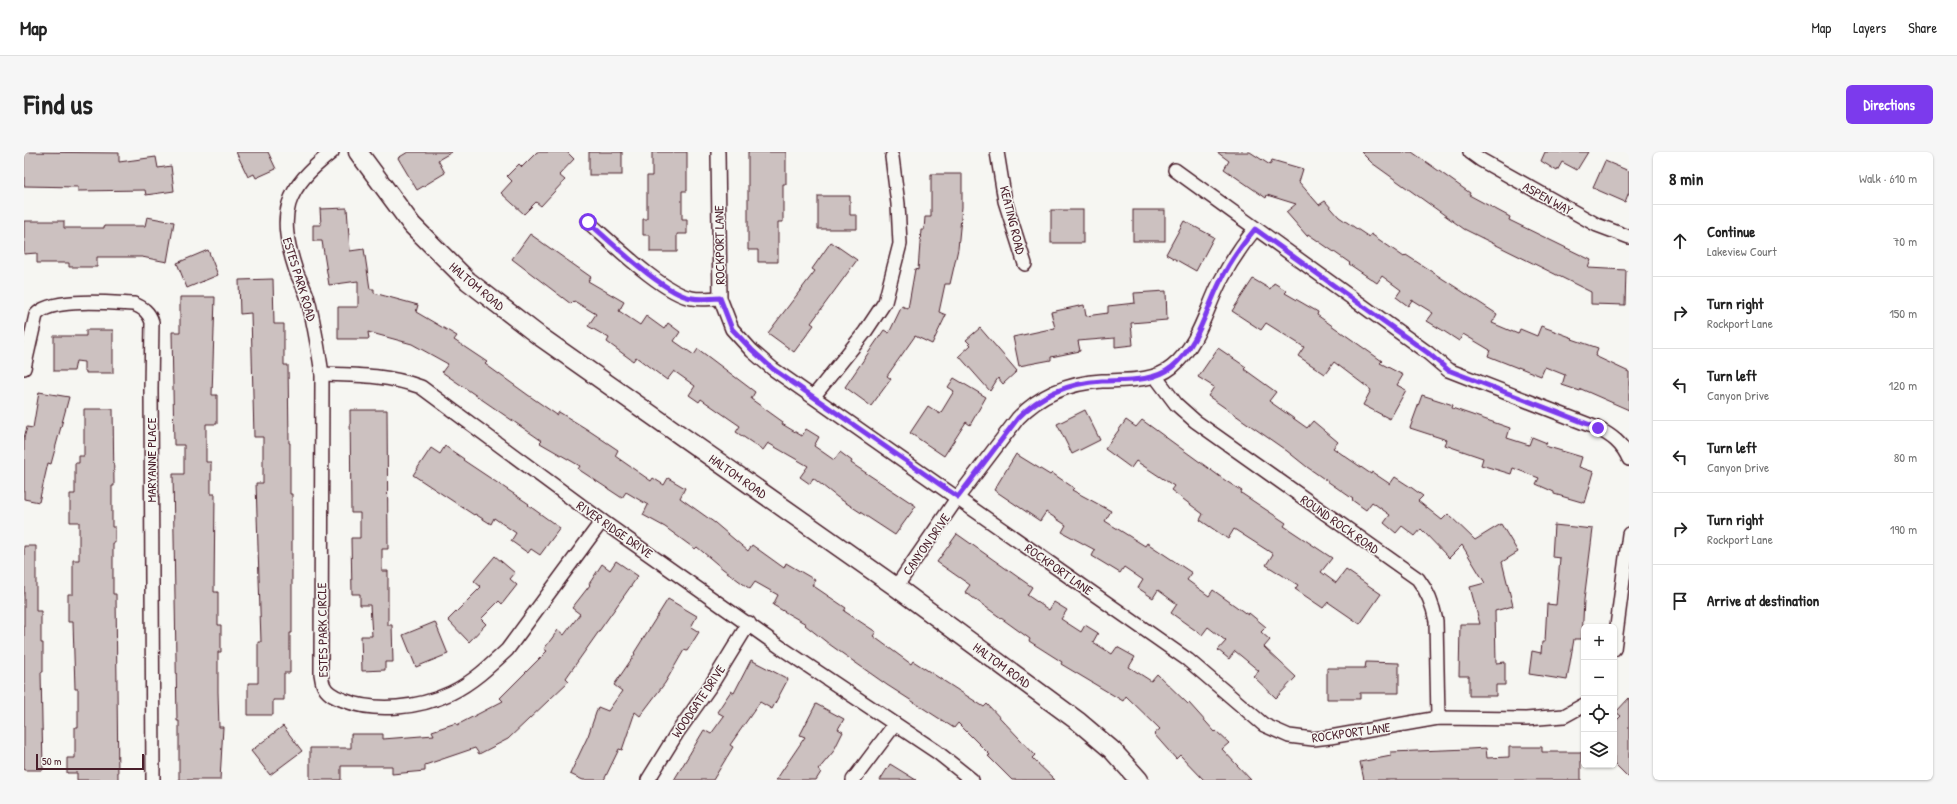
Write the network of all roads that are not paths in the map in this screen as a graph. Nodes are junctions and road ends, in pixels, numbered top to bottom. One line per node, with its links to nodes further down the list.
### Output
1 (332, 152): 13 (street, ESTES PARK ROAD)
2 (358, 152): 22 (main road, HALTOM ROAD)
3 (718, 152): 12 (street, ROCKPORT LANE)
4 (997, 152): 11 (street, KEATING ROAD)
5 (1470, 152): 10 (street, ASPEN WAY)
6 (892, 157): 17 (street)
7 (1175, 170): 9 (street)
8 (588, 222): 12 (street)
9 (1255, 229): 16 (street, CANYON DRIVE); 18 (street)
10 (1629, 237)
11 (1025, 264)
12 (720, 298): 17 (street, ROCKPORT LANE)
13 (315, 328): 15 (street, ESTES PARK CIRCLE)
14 (24, 368): 28 (street, MARYANNE PLACE)
15 (322, 374): 20 (street, RIVER RIDGE DRIVE); 20 (street, ESTES PARK CIRCLE)
16 (1155, 376): 19 (street, CANYON DRIVE); 26 (street, ROUND ROCK ROAD)
17 (814, 396): 19 (street, ROCKPORT LANE)
18 (1629, 459)
19 (958, 497): 22 (street, CANYON DRIVE); 26 (street, ROCKPORT LANE)
20 (602, 521): 23 (street, RIVER RIDGE DRIVE)
21 (1629, 534): 24 (street)
22 (896, 587): 32 (main road, HALTOM ROAD)
23 (749, 623): 27 (street, RIVER RIDGE DRIVE); 29 (street, WOODGATE DRIVE)
24 (1617, 626)
25 (1581, 707): 26 (street, ROCKPORT LANE)
26 (1438, 718)
27 (895, 724): 30 (street); 31 (street, RIVER RIDGE DRIVE)
28 (153, 780)
29 (648, 780)
30 (853, 780)
31 (972, 780)
32 (1139, 780)

